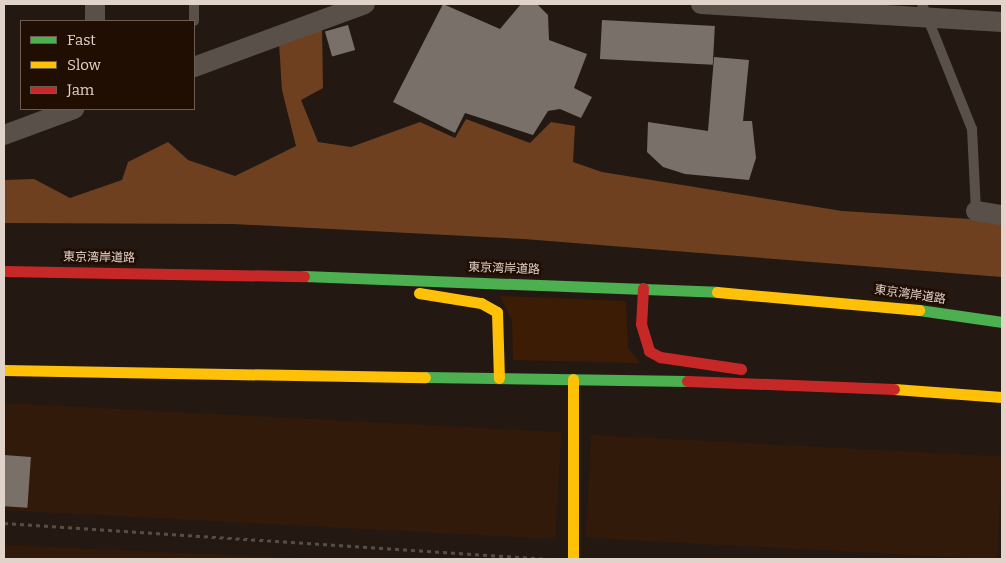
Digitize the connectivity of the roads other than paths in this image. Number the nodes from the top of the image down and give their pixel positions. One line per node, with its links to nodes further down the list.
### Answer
1 (95, 4): 7 (street)
2 (194, 4): 8 (lane)
3 (365, 4): 10 (street)
4 (701, 4): 5 (street)
5 (787, 7): 6 (street)
6 (925, 12): 9 (street); 13 (lane)
7 (95, 20)
8 (194, 20)
9 (1002, 22)
10 (195, 67)
11 (71, 110): 12 (street)
12 (4, 135)
13 (976, 211): 14 (street)
14 (1002, 215)
15 (4, 271): 16 (main road, 東京湾岸道路)
16 (357, 277): 17 (main road, 東京湾岸道路); 20 (main road)
17 (643, 288): 18 (main road, 東京湾岸道路); 22 (main road)
18 (1002, 322)
19 (4, 370): 20 (main road)
20 (499, 378): 21 (main road)
21 (573, 379): 22 (main road); 24 (main road)
22 (808, 383): 23 (main road)
23 (1002, 397)
24 (573, 559)

